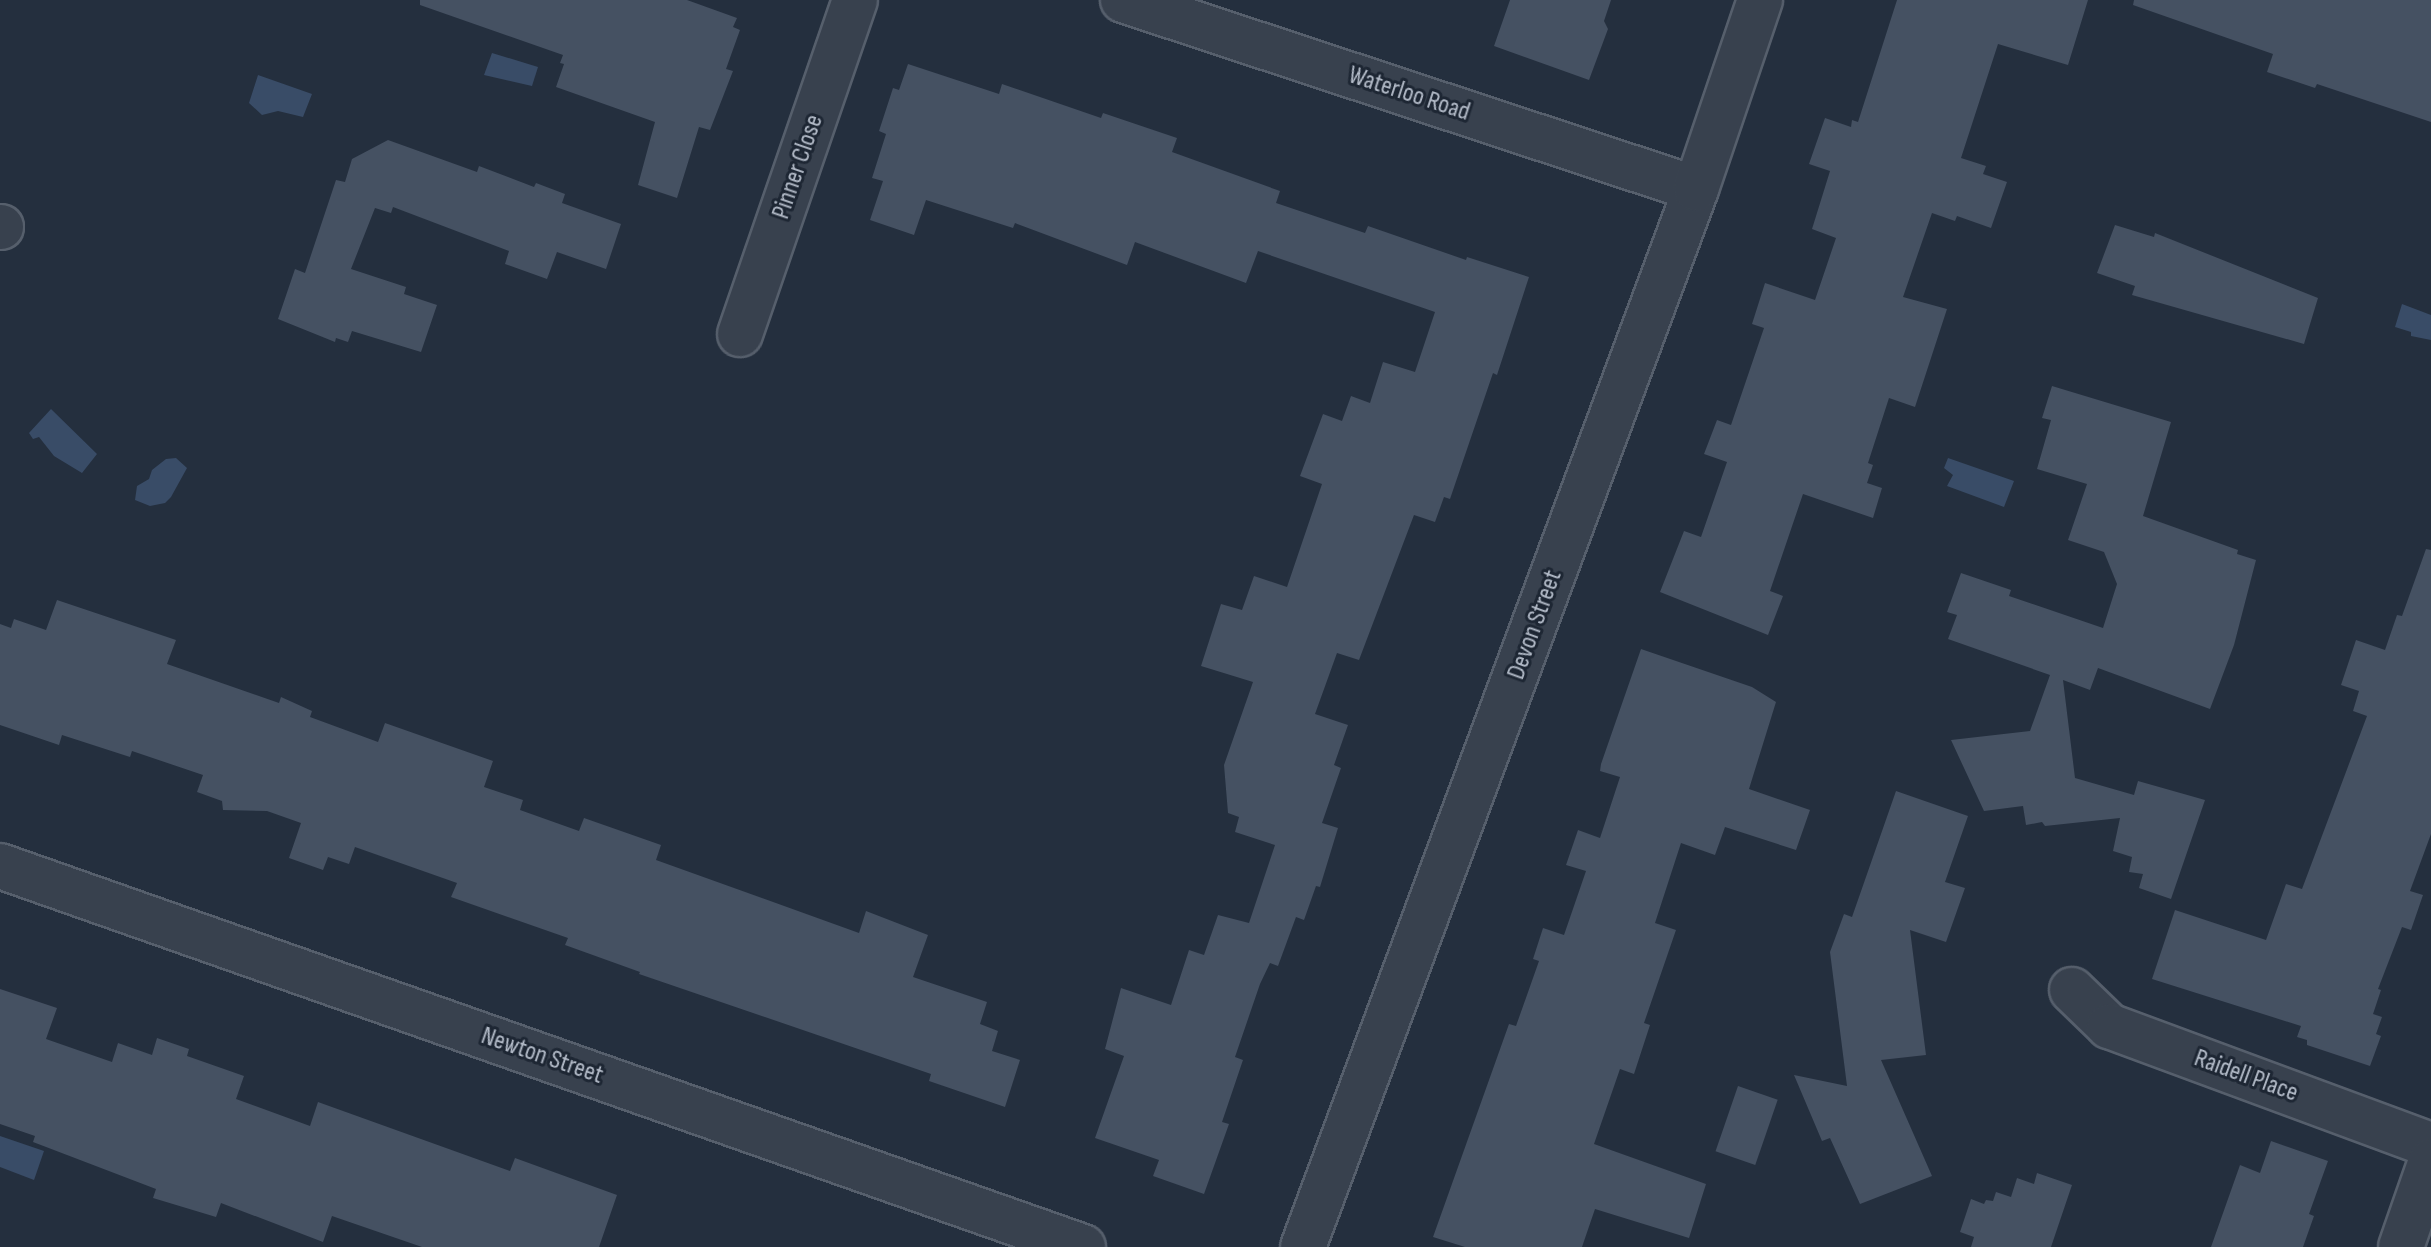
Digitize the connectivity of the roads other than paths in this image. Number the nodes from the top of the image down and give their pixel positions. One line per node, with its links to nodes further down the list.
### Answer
1 (855, 0): 5 (street, Pinner Close)
2 (1123, 0): 4 (street, Waterloo Road)
3 (1760, 0): 4 (street, Devon Street)
4 (1696, 189): 11 (street, Devon Street)
5 (740, 334)
6 (0, 866): 10 (street, Newton Street)
7 (2072, 990): 8 (street, Raidell Place)
8 (2431, 1145)
9 (2431, 1161): 12 (street)
10 (1083, 1247)
11 (1303, 1247)
12 (2401, 1247)

